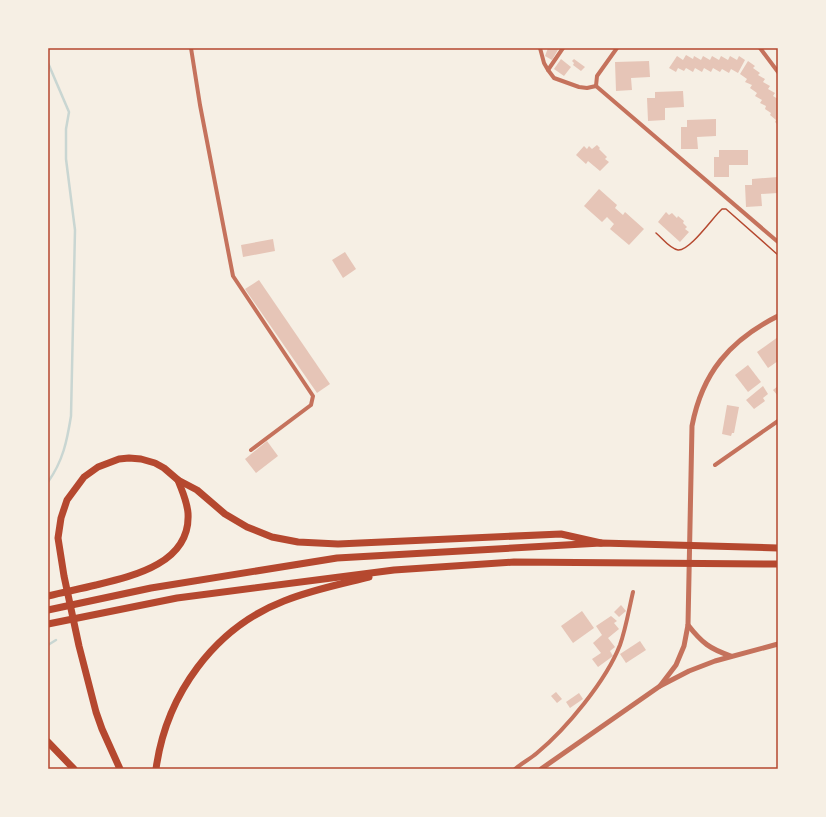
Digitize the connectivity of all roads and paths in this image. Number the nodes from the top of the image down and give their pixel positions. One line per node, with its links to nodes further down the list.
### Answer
1 (191, 48): 14 (street)
2 (540, 48): 6 (street)
3 (563, 48): 6 (street)
4 (616, 48): 8 (street)
5 (760, 48): 7 (street)
6 (548, 70): 8 (street)
7 (778, 72)
8 (596, 86): 10 (street)
9 (656, 232): 11 (path)
10 (778, 242)
11 (778, 255)
12 (778, 316): 25 (street)
13 (778, 421): 15 (street)
14 (251, 450)
15 (715, 465)
16 (178, 480): 17 (highway); 22 (highway); 31 (highway)
17 (601, 543): 18 (highway); 23 (highway)
18 (778, 548)
19 (778, 564): 20 (highway)
20 (394, 570): 24 (highway); 32 (highway)
21 (632, 592): 33 (street)
22 (48, 596)
23 (48, 610)
24 (48, 624)
25 (688, 625): 27 (street); 28 (street)
26 (778, 644): 27 (street)
27 (732, 657): 28 (street)
28 (660, 686): 34 (street)
29 (48, 742): 30 (highway)
30 (74, 769)
31 (120, 769)
32 (156, 769)
33 (515, 769)
34 (541, 769)

